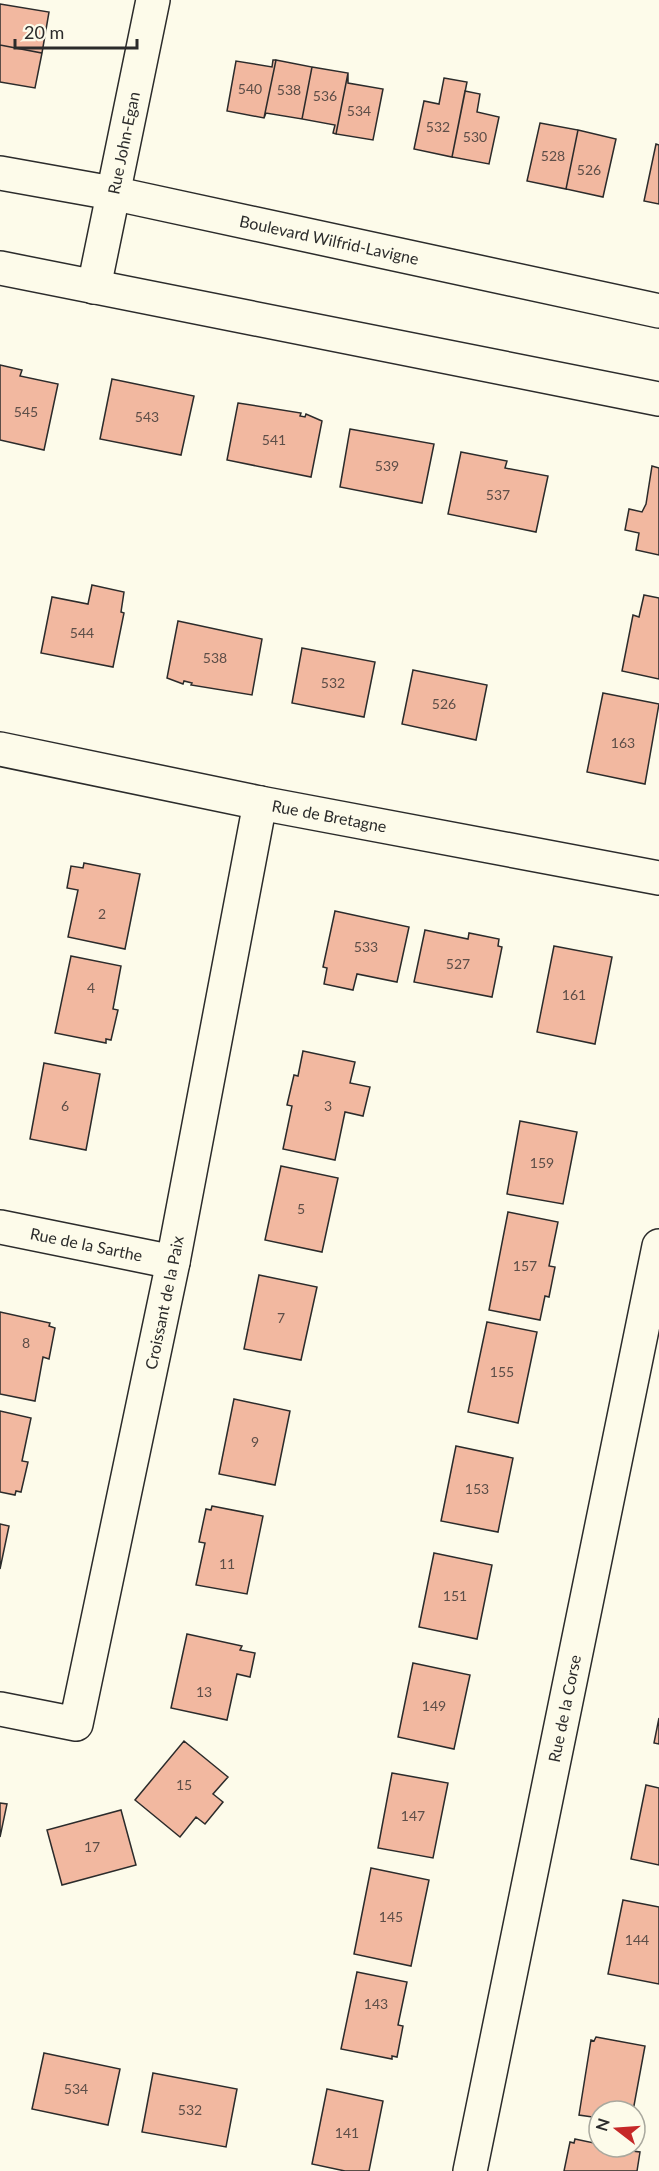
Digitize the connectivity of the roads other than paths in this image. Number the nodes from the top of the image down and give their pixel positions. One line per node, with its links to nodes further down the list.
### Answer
1 (153, 0): 3 (street, Rue John-Egan)
2 (0, 173): 3 (street, Boulevard Wilfrid-Lavigne)
3 (112, 193): 5 (street, Rue John-Egan); 6 (street, Boulevard Wilfrid-Lavigne)
4 (0, 268): 5 (street)
5 (94, 287): 7 (street)
6 (659, 311)
7 (659, 399)
8 (0, 749): 9 (street, Rue de Bretagne)
9 (260, 803): 10 (street, Rue de Bretagne); 13 (street, Croissant de la Paix)
10 (659, 879)
11 (0, 1227): 13 (street, Rue de la Sarthe)
12 (659, 1245): 15 (street, Rue de la Corse)
13 (173, 1262): 14 (street, Croissant de la Paix)
14 (0, 1709)
15 (470, 2171)

